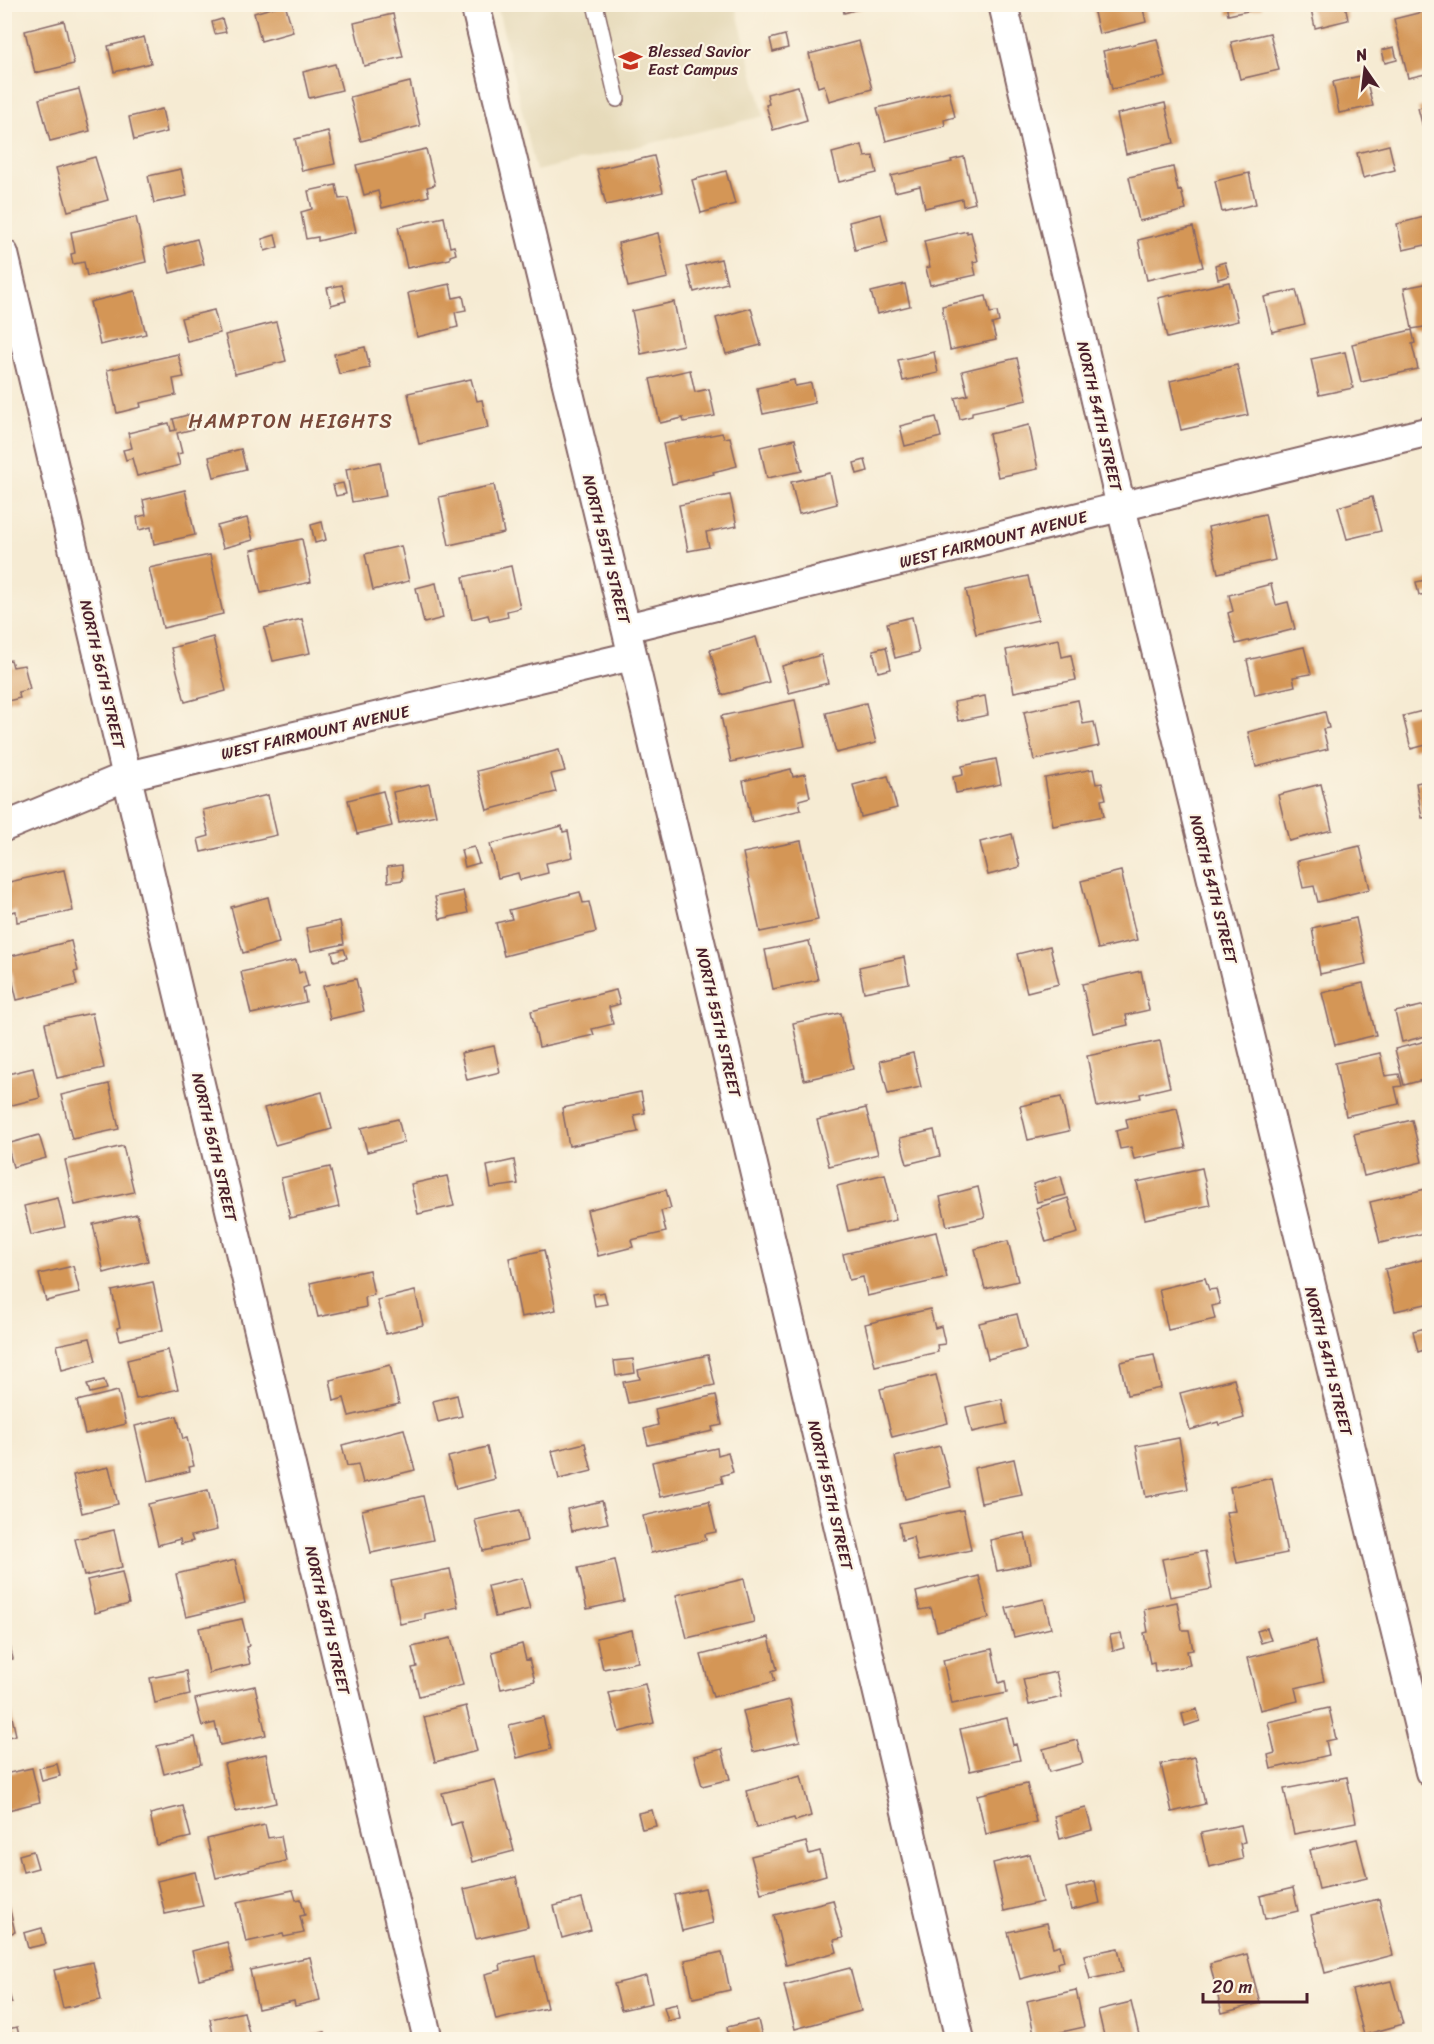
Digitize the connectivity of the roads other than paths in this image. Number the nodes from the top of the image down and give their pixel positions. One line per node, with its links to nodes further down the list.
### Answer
1 (476, 4): 8 (street, NORTH 55TH STREET)
2 (595, 4): 4 (lane)
3 (1003, 4): 7 (street, NORTH 54TH STREET)
4 (617, 99)
5 (4, 254): 10 (street, NORTH 56TH STREET)
6 (1430, 431): 7 (street, WEST FAIRMOUNT AVENUE)
7 (1121, 507): 8 (street, WEST FAIRMOUNT AVENUE); 12 (street, NORTH 54TH STREET)
8 (627, 628): 9 (street, NORTH 55TH STREET)
9 (632, 656): 10 (street, WEST FAIRMOUNT AVENUE); 14 (street, NORTH 55TH STREET)
10 (127, 776): 11 (street, WEST FAIRMOUNT AVENUE); 13 (street, NORTH 56TH STREET)
11 (4, 828)
12 (1430, 1772)
13 (428, 2040)
14 (960, 2040)

